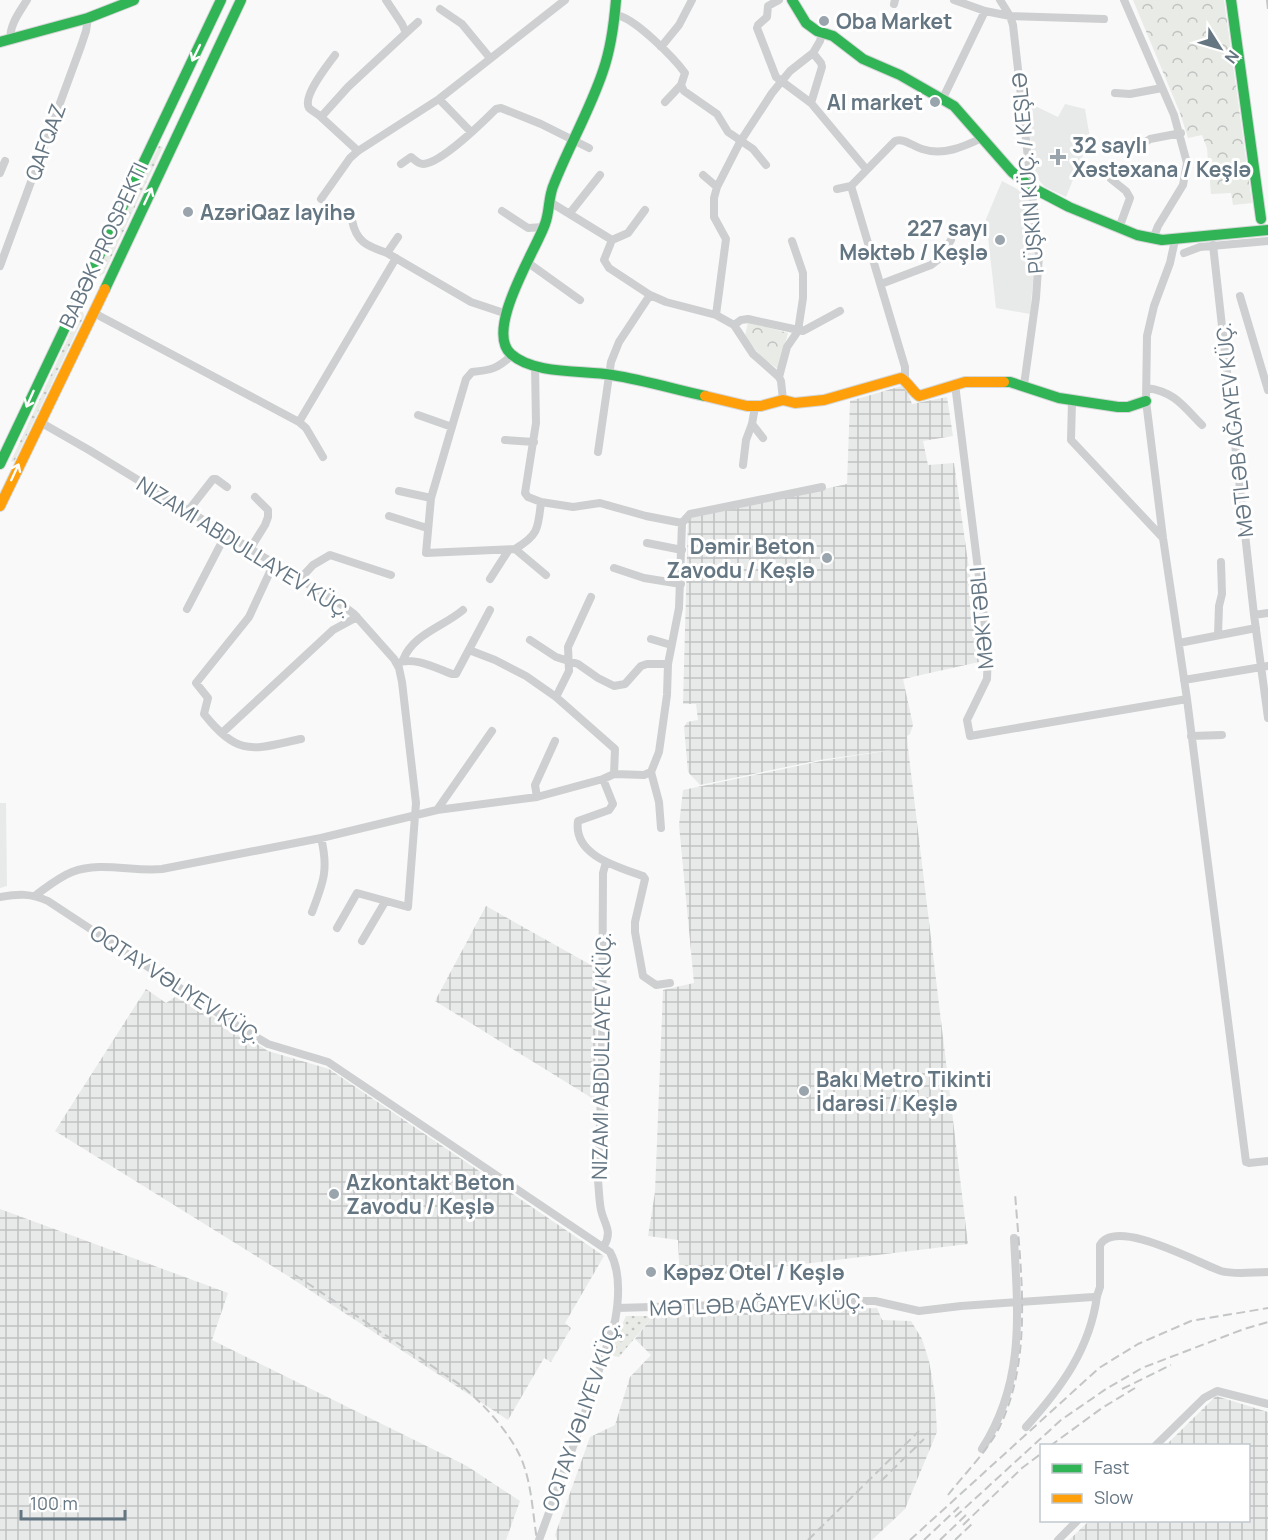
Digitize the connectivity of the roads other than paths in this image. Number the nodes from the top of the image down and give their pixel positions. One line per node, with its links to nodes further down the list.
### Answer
1 (27, 0): 24 (street)
2 (134, 0): 19 (street)
3 (241, 0): 66 (street, BABƏK PROSPEKTI, one-way to 3)
4 (386, 0): 22 (street)
5 (565, 0): 28 (street)
6 (616, 0): 17 (street)
7 (692, 0): 25 (street)
8 (779, 0): 29 (street)
9 (792, 0): 23 (street)
10 (954, 0): 16 (street)
11 (1000, 0): 18 (street, PÜŞKIN KÜÇ. / KEŞLƏ)
12 (1124, 0): 31 (street)
13 (1230, 0): 64 (street)
14 (219, 3): 46 (street, BABƏK PROSPEKTI, one-way to 46)
15 (440, 9): 28 (street)
16 (985, 11): 18 (street); 33 (street)
17 (616, 15): 25 (street); 41 (street)
18 (1010, 16): 20 (street); 57 (street, PÜŞKIN KÜÇ. / KEŞLƏ)
19 (88, 18): 24 (street); 82 (street, QAFQAZ)
20 (1104, 19)
21 (418, 22): 22 (street)
22 (406, 33): 37 (street)
23 (822, 33): 26 (street); 33 (street)
24 (5, 41)
25 (661, 47): 30 (street)
26 (813, 53): 29 (street); 36 (street)
27 (335, 55): 37 (street)
28 (490, 58): 34 (street)
29 (780, 82): 36 (street); 42 (street)
30 (681, 85): 35 (street); 42 (street)
31 (1162, 88): 32 (street); 39 (street)
32 (1115, 93)
33 (944, 98): 40 (street)
34 (439, 99): 38 (street); 45 (street)
35 (665, 102)
36 (811, 103): 50 (street)
37 (321, 117): 45 (street)
38 (471, 132): 41 (street); 48 (street)
39 (1180, 133): 43 (street); 71 (street)
40 (982, 138): 50 (street); 57 (street)
41 (573, 141): 44 (street); 60 (street)
42 (740, 142): 49 (street); 56 (street)
43 (1130, 146)
44 (589, 148)
45 (358, 152): 59 (street)
46 (144, 160): 66 (street); 95 (street, BABƏK PROSPEKTI)
47 (5, 161): 51 (street)
48 (401, 164)
49 (766, 165)
50 (866, 169): 55 (street)
51 (0, 173)
52 (600, 175): 63 (street)
53 (703, 175): 56 (street)
54 (1111, 179): 68 (street)
55 (851, 186): 58 (street); 83 (street)
56 (717, 187): 90 (street)
57 (1031, 187): 68 (street); 100 (street, PÜŞKIN KÜÇ. / KEŞLƏ)
58 (837, 189)
59 (321, 199)
60 (550, 202): 63 (street); 67 (street)
61 (645, 210): 72 (street)
62 (502, 211): 67 (street)
63 (570, 213): 72 (street)
64 (1264, 219)
65 (352, 220): 78 (street)
66 (134, 225): 88 (street, BABƏK PROSPEKTI)
67 (544, 227): 81 (street)
68 (1119, 228): 71 (street)
69 (1268, 230): 74 (street)
70 (398, 237): 78 (street)
71 (1153, 239): 74 (street)
72 (612, 240): 84 (street)
73 (951, 240): 83 (street)
74 (1175, 240): 101 (street)
75 (792, 241): 92 (street)
76 (1268, 241): 77 (street)
77 (1213, 246): 79 (street); 150 (street, MƏTLƏB AĞAYEV KÜÇ.)
78 (387, 253): 80 (street)
79 (1184, 253)
80 (396, 258): 89 (street); 109 (street)
81 (527, 262): 86 (street); 89 (street)
82 (0, 266)
83 (880, 284): 98 (street)
84 (650, 295): 90 (street); 96 (street)
85 (1240, 296): 102 (street, MƏTLƏB AĞAYEV KÜÇ.)
86 (580, 300)
87 (840, 311): 92 (street)
88 (94, 313): 108 (street, BABƏK PROSPEKTI); 109 (street)
89 (507, 314): 93 (street)
90 (716, 315): 91 (street)
91 (734, 325): 92 (street); 97 (street)
92 (798, 331): 97 (street)
93 (511, 356): 94 (street); 112 (street)
94 (535, 365): 96 (street); 115 (street)
95 (44, 369): 108 (street); 118 (street, BABƏK PROSPEKTI, one-way to 118)
96 (610, 374): 106 (street); 116 (street)
97 (779, 377): 103 (street)
98 (905, 379): 99 (street); 103 (street)
99 (955, 384): 100 (street); 165 (street, MƏKTƏBLI)
100 (1024, 385): 104 (street)
101 (1147, 388): 105 (street); 111 (street, MƏTLƏB AĞAYEV KÜÇ.)
102 (1268, 390)
103 (783, 400): 106 (street)
104 (1072, 401): 105 (street); 132 (street)
105 (1146, 401): 132 (street)
106 (755, 407): 110 (street)
107 (418, 415): 112 (street)
108 (42, 417): 126 (street, BABƏK PROSPEKTI, one-way to 108); 127 (street, NIZAMI ABDULLAYEV KÜÇ.)
109 (299, 422): 117 (street)
110 (752, 424): 113 (street); 119 (street)
111 (1202, 425)
112 (452, 427): 124 (street)
113 (763, 438)
114 (505, 440): 115 (street)
115 (534, 442): 125 (street)
116 (598, 452)
117 (323, 457)
118 (0, 464)
119 (743, 465)
120 (822, 486): 129 (street)
121 (228, 487): 127 (street)
122 (399, 491): 124 (street)
123 (255, 497): 134 (street)
124 (431, 498): 130 (street)
125 (541, 502): 129 (street); 135 (street)
126 (0, 507)
127 (188, 511): 131 (street, NIZAMI ABDULLAYEV KÜÇ.)
128 (389, 516): 130 (street)
129 (682, 523): 136 (street)
130 (427, 528): 135 (street)
131 (226, 534): 134 (street, NIZAMI ABDULLAYEV KÜÇ.); 146 (street)
132 (1162, 538): 156 (street)
133 (648, 543): 136 (street)
134 (250, 549): 138 (street, NIZAMI ABDULLAYEV KÜÇ.)
135 (512, 550): 141 (street); 143 (street)
136 (682, 550): 144 (street)
137 (1221, 562): 153 (street, MƏTLƏB AĞAYEV KÜÇ.)
138 (274, 563): 142 (street, NIZAMI ABDULLAYEV KÜÇ.); 168 (street)
139 (615, 568): 144 (street)
140 (391, 575): 142 (street)
141 (546, 575)
142 (300, 579): 151 (street, NIZAMI ABDULLAYEV KÜÇ.)
143 (490, 579)
144 (681, 584): 157 (street)
145 (591, 597): 160 (street)
146 (187, 609)
147 (463, 610): 159 (street)
148 (489, 610): 158 (street)
149 (1268, 613): 150 (street)
150 (1254, 615): 152 (street, MƏTLƏB AĞAYEV KÜÇ.)
151 (357, 617): 159 (street, NIZAMI ABDULLAYEV KÜÇ.); 168 (street)
152 (1256, 628): 153 (street); 162 (street, MƏTLƏB AĞAYEV KÜÇ.)
153 (1218, 635): 156 (street)
154 (651, 639): 157 (street)
155 (530, 640): 160 (street)
156 (1179, 643): 163 (street)
157 (671, 645): 161 (street)
158 (469, 650): 159 (street); 164 (street)
159 (400, 662): 178 (street, NIZAMI ABDULLAYEV KÜÇ.)
160 (569, 662): 161 (street); 164 (street)
161 (668, 664): 173 (street)
162 (1265, 667): 163 (street); 166 (street, MƏTLƏB AĞAYEV KÜÇ.)
163 (1184, 680): 165 (street)
164 (556, 697): 174 (street)
165 (1187, 699): 170 (street)
166 (1268, 718)
167 (492, 731): 177 (street)
168 (222, 733): 171 (street)
169 (1222, 735): 170 (street)
170 (1191, 736): 189 (street)
171 (302, 739)
172 (555, 741): 176 (street)
173 (651, 772): 174 (street); 179 (street)
174 (614, 774): 175 (street)
175 (603, 779): 176 (street); 181 (street)
176 (537, 797): 177 (street)
177 (437, 810): 178 (street)
178 (416, 815): 180 (street); 184 (street, NIZAMI ABDULLAYEV KÜÇ.)
179 (661, 828)
180 (321, 838): 182 (street); 185 (street)
181 (606, 862): 188 (street); 191 (street, NIZAMI ABDULLAYEV KÜÇ.)
182 (36, 895): 183 (street); 191 (street, OQTAY VƏLIYEV KÜÇ.)
183 (0, 897)
184 (385, 902): 186 (street); 187 (street)
185 (312, 912)
186 (337, 928)
187 (362, 941)
188 (670, 983)
189 (1268, 1161)
190 (1014, 1239): 194 (street)
191 (604, 1246): 195 (street, OQTAY VƏLIYEV KÜÇ.)
192 (1268, 1272): 193 (street)
193 (1097, 1296): 194 (street, MƏTLƏB AĞAYEV KÜÇ.); 197 (street)
194 (1017, 1302): 195 (street, MƏTLƏB AĞAYEV KÜÇ.); 199 (street)
195 (617, 1308): 201 (street, OQTAY VƏLIYEV KÜÇ.)
196 (1268, 1404): 198 (street)
197 (1026, 1427)
198 (1157, 1444)
199 (982, 1449)
200 (1077, 1522): 202 (street)
201 (539, 1540)
202 (1058, 1540)

